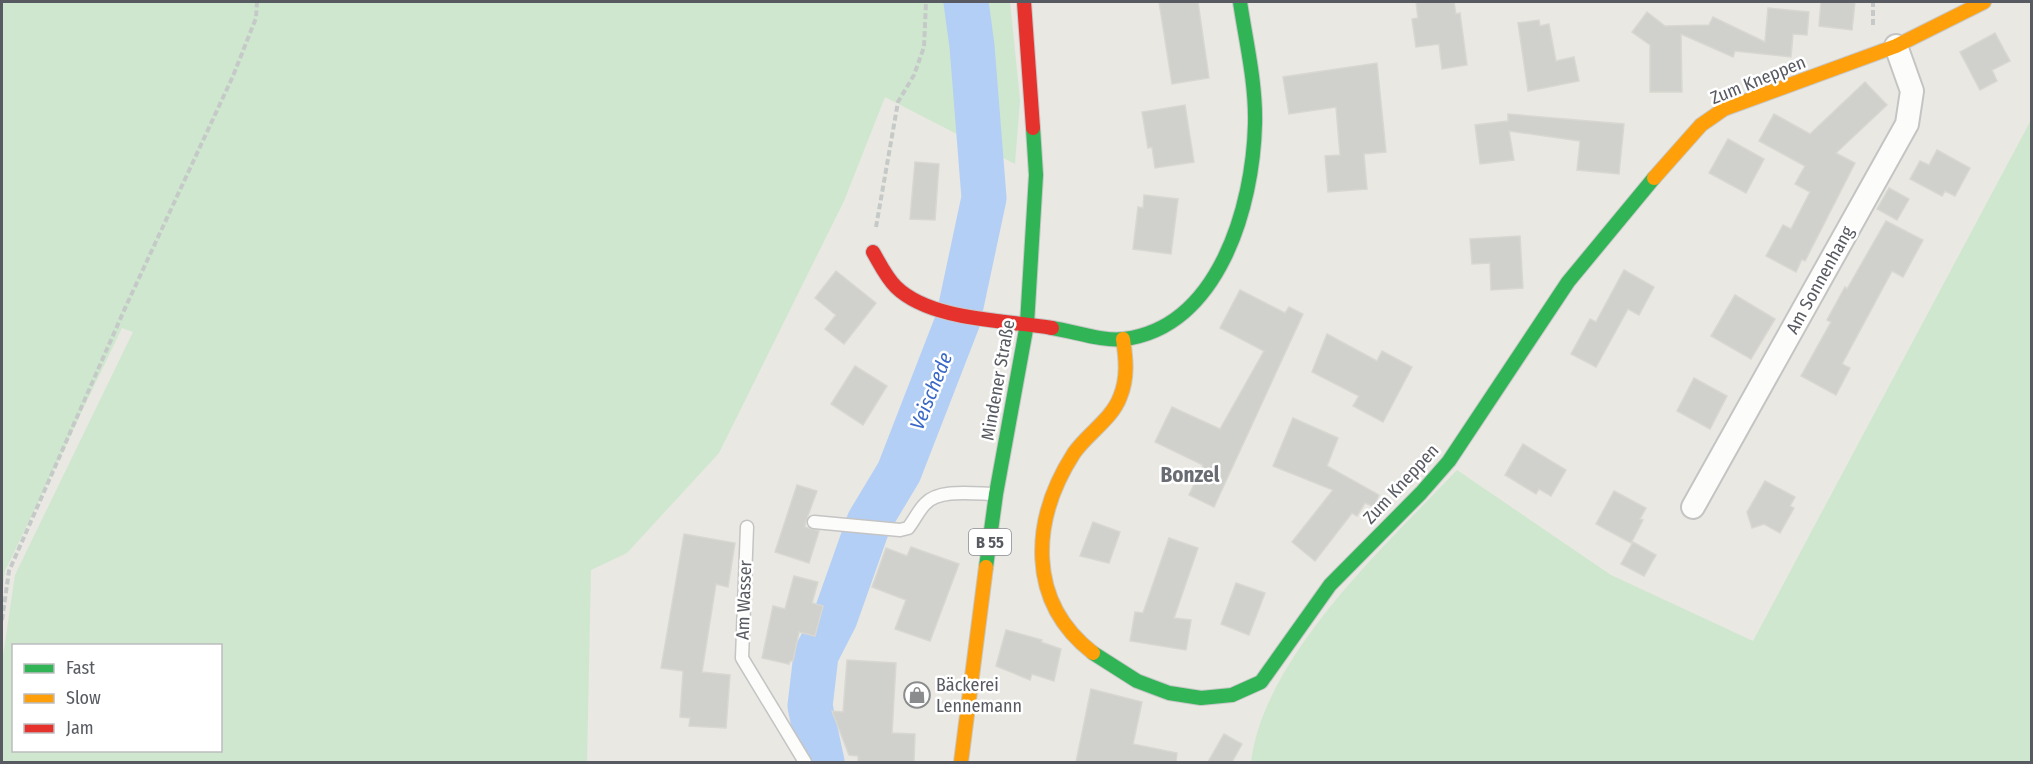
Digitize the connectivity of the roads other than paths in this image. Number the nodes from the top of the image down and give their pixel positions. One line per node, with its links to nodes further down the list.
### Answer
1 (1024, 2): 6 (street, Mindener Straße / B 55)
2 (1240, 2): 7 (street)
3 (1984, 2): 4 (street, Zum Kneppen)
4 (1896, 46): 7 (street, Zum Kneppen); 9 (street, Am Sonnenhang)
5 (873, 252): 6 (street)
6 (1027, 324): 7 (street); 8 (street, Mindener Straße / B 55)
7 (1123, 339)
8 (996, 494): 10 (lane); 13 (street, Mindener Straße / B 55)
9 (1693, 507)
10 (814, 522)
11 (747, 527): 12 (lane, Am Wasser)
12 (805, 762)
13 (962, 762)

